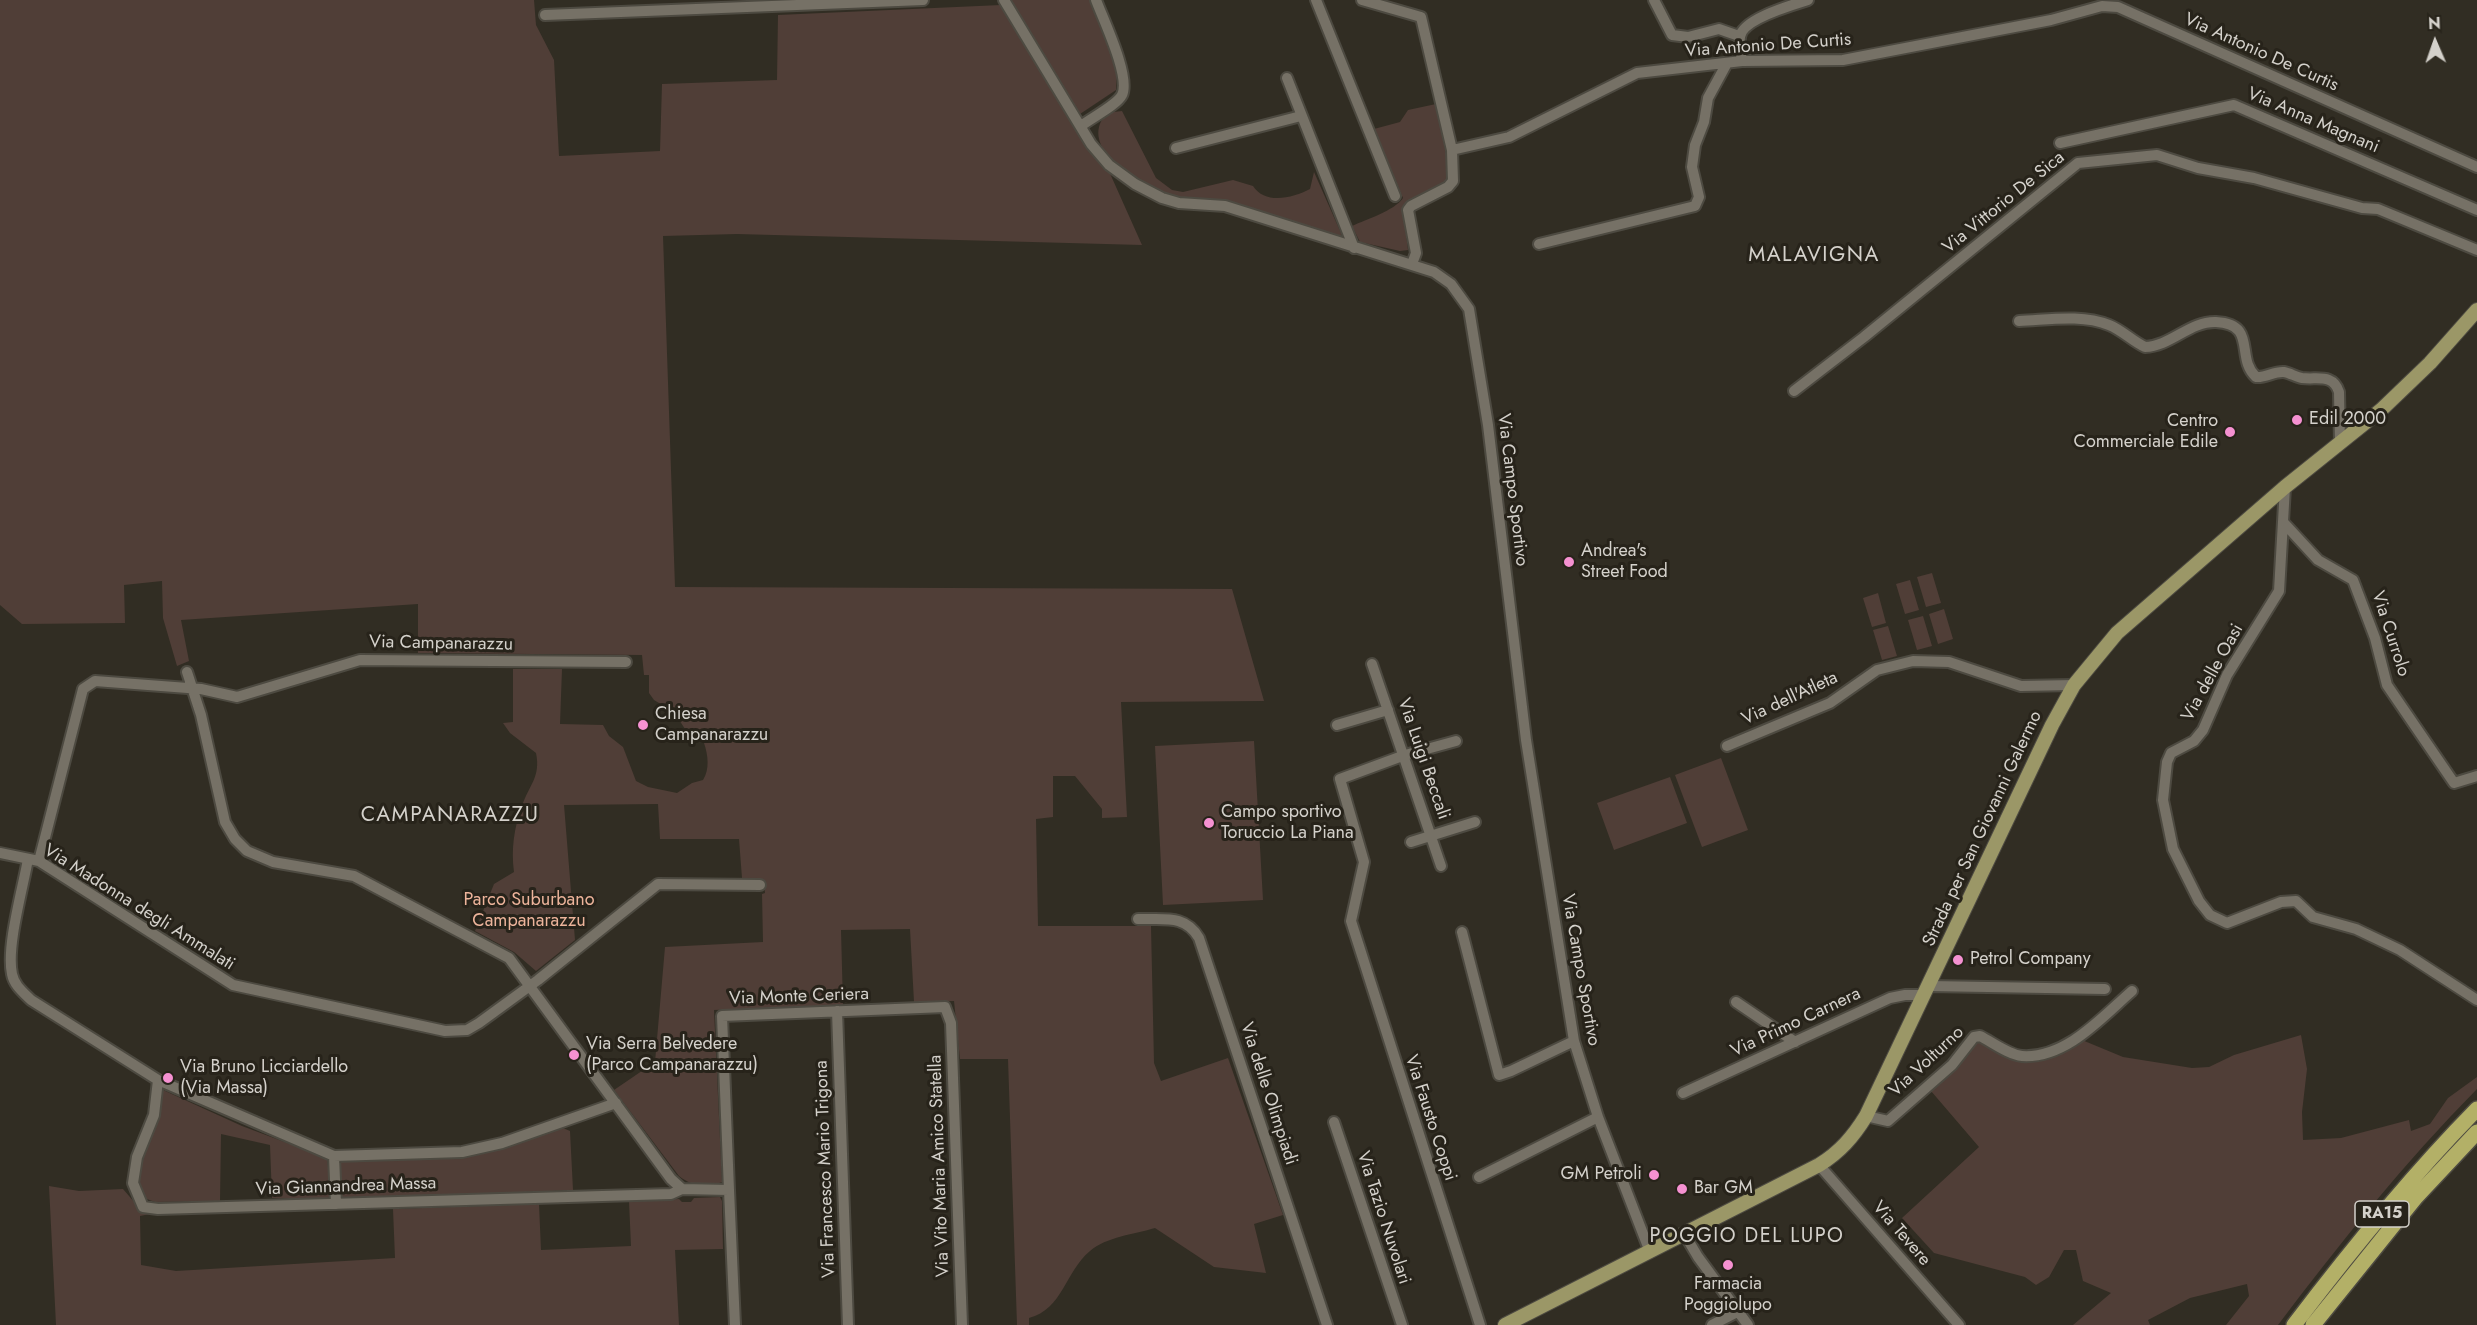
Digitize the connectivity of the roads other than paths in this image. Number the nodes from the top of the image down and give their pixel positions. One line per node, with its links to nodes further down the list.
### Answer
1 (923, 0): 8 (street)
2 (1004, 0): 14 (street, Via Campo Sportivo)
3 (1096, 0): 14 (street)
4 (1316, 0): 19 (street)
5 (1362, 0): 17 (street)
6 (1654, 0): 9 (street)
7 (1808, 0): 9 (street)
8 (545, 15)
9 (1739, 36): 10 (street)
10 (1742, 61): 11 (street, Via Antonio De Curtis); 18 (street, Via Antonio De Curtis)
11 (1727, 63): 17 (street, Via Antonio De Curtis); 21 (street)
12 (1287, 78): 13 (street)
13 (1301, 116): 16 (street); 22 (street)
14 (1081, 126): 22 (street, Via Campo Sportivo)
15 (2060, 142): 20 (street, Via Anna Magnani)
16 (1176, 148)
17 (1452, 150): 24 (street)
18 (2477, 167)
19 (1395, 196)
20 (2477, 210)
21 (1539, 244)
22 (1354, 248): 24 (street, Via Campo Sportivo)
23 (2477, 250): 27 (street, Via Vittorio De Sica)
24 (1412, 264): 59 (street, Via Campo Sportivo)
25 (2477, 310): 28 (main road, Strada per San Giovanni Galermo)
26 (2019, 321): 28 (street)
27 (1794, 391)
28 (2340, 443): 29 (main road, Strada per San Giovanni Galermo)
29 (2285, 488): 30 (street, Via delle Oasi); 34 (main road, Strada per San Giovanni Galermo)
30 (2283, 522): 41 (street, Via Currolo); 55 (street, Via delle Oasi)
31 (626, 662): 35 (street, Via Campanarazzu)
32 (1371, 664): 36 (street, Via Luigi Beccali)
33 (187, 672): 35 (street)
34 (2074, 686): 39 (street, Via dell'Atleta); 53 (main road, Strada per San Giovanni Galermo)
35 (193, 689): 46 (street, Via Campanarazzu); 51 (street)
36 (1388, 710): 37 (street); 40 (street, Via Luigi Beccali)
37 (1337, 725)
38 (1456, 741): 40 (street)
39 (1726, 746)
40 (1405, 755): 43 (street, Via Luigi Beccali); 84 (street, Via Fausto Coppi)
41 (2477, 776)
42 (1475, 822): 43 (street)
43 (1432, 836): 44 (street); 47 (street, Via Luigi Beccali)
44 (1411, 842)
45 (0, 853): 46 (street, Via Madonna degli Ammalati)
46 (33, 860): 51 (street, Via Madonna degli Ammalati); 61 (street, Via Campanarazzu)
47 (1441, 866)
48 (760, 885): 51 (street, Via Madonna degli Ammalati)
49 (1138, 919): 82 (street, Via delle Olimpiadi)
50 (1462, 932): 59 (street)
51 (531, 985): 63 (street)
52 (2105, 989): 53 (street, Via Primo Carnera)
53 (1927, 991): 60 (street, Via Primo Carnera); 65 (main road, Strada per San Giovanni Galermo)
54 (2132, 991): 65 (street, Via Volturno)
55 (2477, 1000)
56 (1736, 1002): 60 (street)
57 (945, 1007): 58 (street, Via Monte Ceriera); 81 (street, Via Vito Maria Amico Statella)
58 (837, 1011): 73 (street, Via Monte Ceriera); 80 (street, Via Francesco Mario Trigona)
59 (1574, 1041): 66 (street, Via Campo Sportivo)
60 (1796, 1042): 62 (street, Via Primo Carnera)
61 (158, 1080): 69 (street, Via Campanarazzu); 74 (street, Via Giannandrea Massa)
62 (1683, 1093)
63 (616, 1102): 69 (street); 72 (street)
64 (2477, 1109): 88 (highway, RA15)
65 (1866, 1116): 70 (main road, Strada per San Giovanni Galermo)
66 (1598, 1117): 71 (street); 76 (street, Via Campo Sportivo)
67 (1334, 1122): 83 (street, Via Tazio Nuvolari)
68 (2477, 1132): 89 (highway, RA15)
69 (334, 1156): 74 (street)
70 (1819, 1165): 75 (main road, Strada per San Giovanni Galermo); 87 (street, Via Tevere)
71 (1479, 1177)
72 (682, 1189): 73 (street, Via Giannandrea Massa); 74 (street, Via Giannandrea Massa)
73 (729, 1190): 79 (street)
74 (336, 1204)
75 (1685, 1234): 76 (main road, Strada per San Giovanni Galermo); 77 (street)
76 (1650, 1252): 78 (main road, Strada per San Giovanni Galermo)
77 (1739, 1311): 85 (street); 86 (street)
78 (1510, 1323)
79 (735, 1325)
80 (848, 1325)
81 (962, 1325)
82 (1327, 1325)
83 (1402, 1325)
84 (1480, 1325)
85 (1712, 1325)
86 (1748, 1325)
87 (1959, 1325)
88 (2294, 1325)
89 (2313, 1325)

